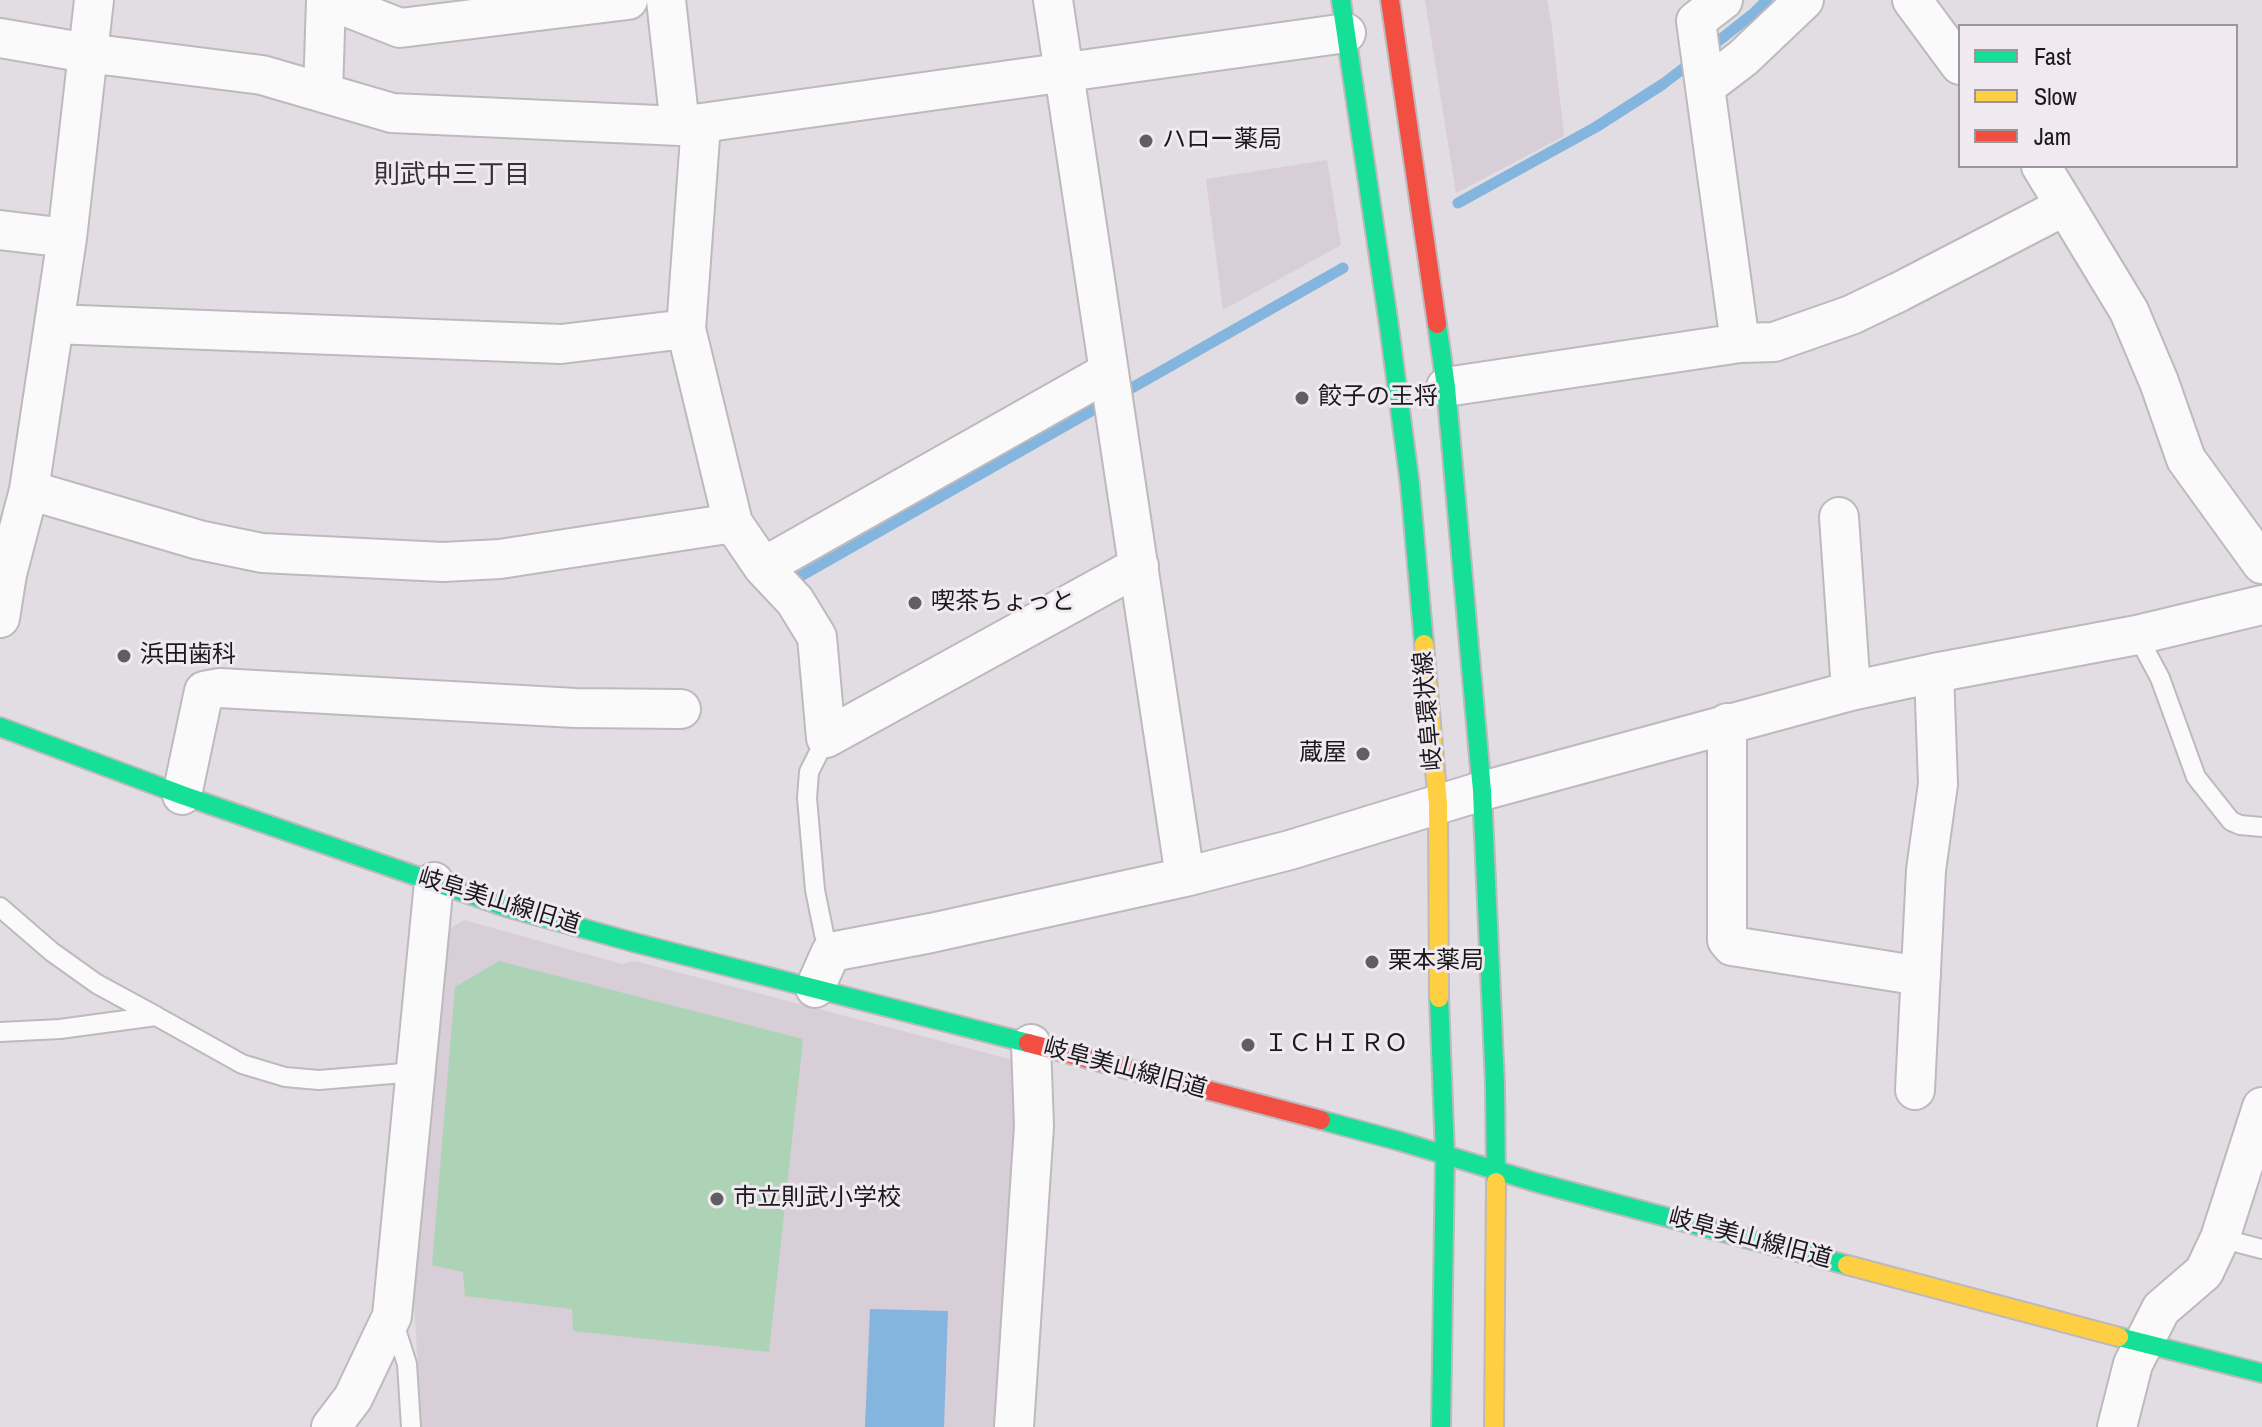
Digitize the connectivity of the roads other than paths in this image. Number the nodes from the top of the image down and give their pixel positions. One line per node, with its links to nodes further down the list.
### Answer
1 (94, 0): 12 (street)
2 (327, 0): 3 (street); 15 (street)
3 (628, 0)
4 (666, 0): 16 (street)
5 (1053, 0): 14 (street)
6 (1390, 0): 24 (main road, 岐阜環状線)
7 (1804, 0): 10 (street)
8 (1912, 0): 13 (street)
9 (1344, 17): 14 (street); 43 (main road, 岐阜環状線)
10 (1703, 37): 23 (street)
11 (0, 38): 12 (street)
12 (87, 53): 15 (street); 20 (street)
13 (1958, 62)
14 (1063, 72): 16 (street); 25 (street)
15 (323, 93): 16 (street)
16 (690, 125): 22 (street)
17 (2042, 168): 18 (street)
18 (2065, 206): 23 (street); 29 (street)
19 (0, 230): 20 (street)
20 (67, 238): 21 (street)
21 (54, 324): 22 (street); 26 (street)
22 (686, 329): 28 (street)
23 (1740, 343): 24 (street)
24 (1446, 387): 41 (main road, 岐阜環状線)
25 (1111, 391): 30 (street); 31 (street)
26 (29, 490): 28 (street); 33 (street)
27 (1839, 517): 36 (street)
28 (733, 523): 31 (street)
29 (2262, 564)
30 (1139, 566): 40 (street); 45 (street)
31 (763, 567): 40 (street)
32 (2262, 605): 34 (street)
33 (0, 618)
34 (2137, 635): 35 (street); 44 (lane)
35 (1934, 673): 36 (street); 49 (street)
36 (1851, 691): 38 (street)
37 (681, 709): 42 (street)
38 (1727, 723): 41 (street); 49 (street)
39 (0, 727): 42 (main road, 岐阜美山線旧道)
40 (826, 738): 48 (lane)
41 (1482, 791): 43 (street); 58 (main road, 岐阜環状線)
42 (182, 795): 46 (main road, 岐阜美山線旧道)
43 (1438, 804): 45 (street); 57 (main road, 岐阜環状線)
44 (2262, 827)
45 (1185, 877): 48 (street)
46 (434, 882): 50 (main road, 岐阜美山線旧道); 54 (street)
47 (0, 907): 51 (lane)
48 (831, 952): 50 (street)
49 (1921, 976): 55 (street)
50 (815, 988): 53 (main road, 岐阜美山線旧道)
51 (156, 1016): 52 (lane); 54 (lane)
52 (0, 1032)
53 (1031, 1044): 57 (main road, 岐阜美山線旧道); 66 (street)
54 (416, 1072): 61 (street)
55 (1915, 1090)
56 (2262, 1107): 59 (street)
57 (1445, 1155): 58 (main road, 岐阜美山線旧道); 67 (main road, 岐阜環状線)
58 (1496, 1170): 62 (main road, 岐阜美山線旧道); 68 (main road, 岐阜環状線)
59 (2220, 1238): 60 (lane); 62 (street)
60 (2262, 1249)
61 (392, 1316): 64 (street); 65 (lane)
62 (2142, 1343): 63 (main road, 岐阜美山線旧道); 69 (street)
63 (2262, 1373)
64 (331, 1427)
65 (411, 1427)
66 (1014, 1427)
67 (1441, 1427)
68 (1494, 1427)
69 (2117, 1427)

